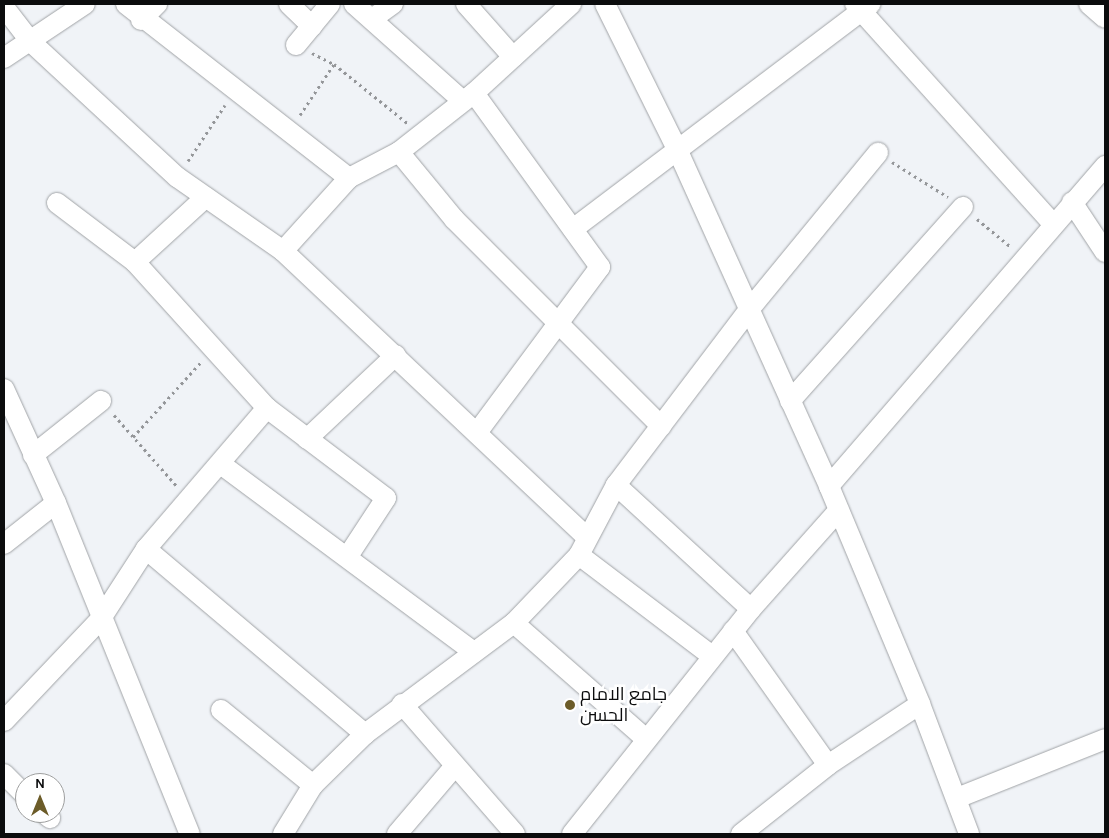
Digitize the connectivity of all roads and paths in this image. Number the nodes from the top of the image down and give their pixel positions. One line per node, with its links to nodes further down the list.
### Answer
1 (84, 4): 18 (street)
2 (126, 4): 16 (street)
3 (157, 4): 16 (street)
4 (289, 4): 17 (street)
5 (330, 4): 17 (street)
6 (354, 4): 15 (street)
7 (393, 4): 15 (street)
8 (466, 4): 20 (street)
9 (571, 4): 20 (street)
10 (605, 4): 27 (street)
11 (1088, 4): 14 (street)
12 (862, 6): 27 (street); 38 (street)
13 (4, 7): 18 (street)
14 (1105, 18)
15 (372, 19): 24 (street)
16 (142, 20): 23 (street)
17 (312, 26): 19 (street)
18 (31, 42): 21 (street); 31 (street)
19 (296, 45): 22 (path)
20 (513, 57): 24 (street)
21 (4, 58)
22 (334, 64): 25 (path); 26 (path)
23 (235, 90): 25 (street); 31 (path)
24 (468, 97): 26 (street); 39 (street)
25 (289, 132): 32 (street)
26 (421, 135): 28 (street)
27 (677, 149): 39 (street); 43 (street)
28 (399, 152): 32 (street); 44 (street)
29 (878, 153): 43 (street)
30 (1105, 166): 34 (street)
31 (177, 177): 33 (street)
32 (349, 178): 40 (street)
33 (206, 197): 40 (street); 42 (street)
34 (1072, 202): 37 (street); 38 (street)
35 (57, 203): 42 (street)
36 (963, 207): 49 (street)
37 (1096, 223): 41 (street)
38 (1053, 224): 58 (street)
39 (573, 229): 44 (street)
40 (283, 251): 46 (street)
41 (1105, 252)
42 (135, 262): 45 (street)
43 (748, 311): 49 (street); 51 (street)
44 (558, 322): 51 (street); 52 (street)
45 (213, 349): 50 (street); 53 (path)
46 (396, 355): 52 (street); 54 (street)
47 (5, 396): 55 (street)
48 (101, 400): 53 (path); 55 (street)
49 (790, 401): 58 (street)
50 (267, 408): 54 (street); 56 (street)
51 (661, 426): 57 (street)
52 (478, 431): 62 (street)
53 (133, 437): 59 (path)
54 (307, 439): 66 (street)
55 (33, 455): 60 (street)
56 (222, 465): 59 (street); 66 (street)
57 (616, 485): 62 (street); 67 (street)
58 (829, 486): 61 (street)
59 (190, 501): 64 (street)
60 (56, 502): 63 (street); 68 (street)
61 (839, 510): 67 (street); 74 (street)
62 (586, 536): 65 (street)
63 (4, 544)
64 (146, 549): 68 (street); 77 (street)
65 (578, 555): 69 (street); 72 (street)
66 (348, 556): 71 (street)
67 (751, 609): 70 (street)
68 (100, 620): 76 (street); 86 (street)
69 (514, 623): 71 (street); 78 (street)
70 (733, 631): 72 (street); 80 (street)
71 (474, 652): 73 (street)
72 (712, 656): 78 (street)
73 (402, 704): 77 (street); 81 (street)
74 (920, 704): 80 (street); 85 (street)
75 (220, 710): 84 (street)
76 (4, 721)
77 (364, 734): 84 (street)
78 (646, 739): 90 (street)
79 (1105, 739): 85 (street)
80 (828, 765): 91 (street)
81 (454, 767): 87 (street); 89 (street)
82 (4, 774): 83 (street)
83 (15, 785)
84 (313, 785): 88 (street)
85 (957, 798): 92 (street)
86 (184, 831)
87 (405, 832)
88 (283, 834)
89 (515, 834)
90 (572, 834)
91 (741, 834)
92 (969, 834)

